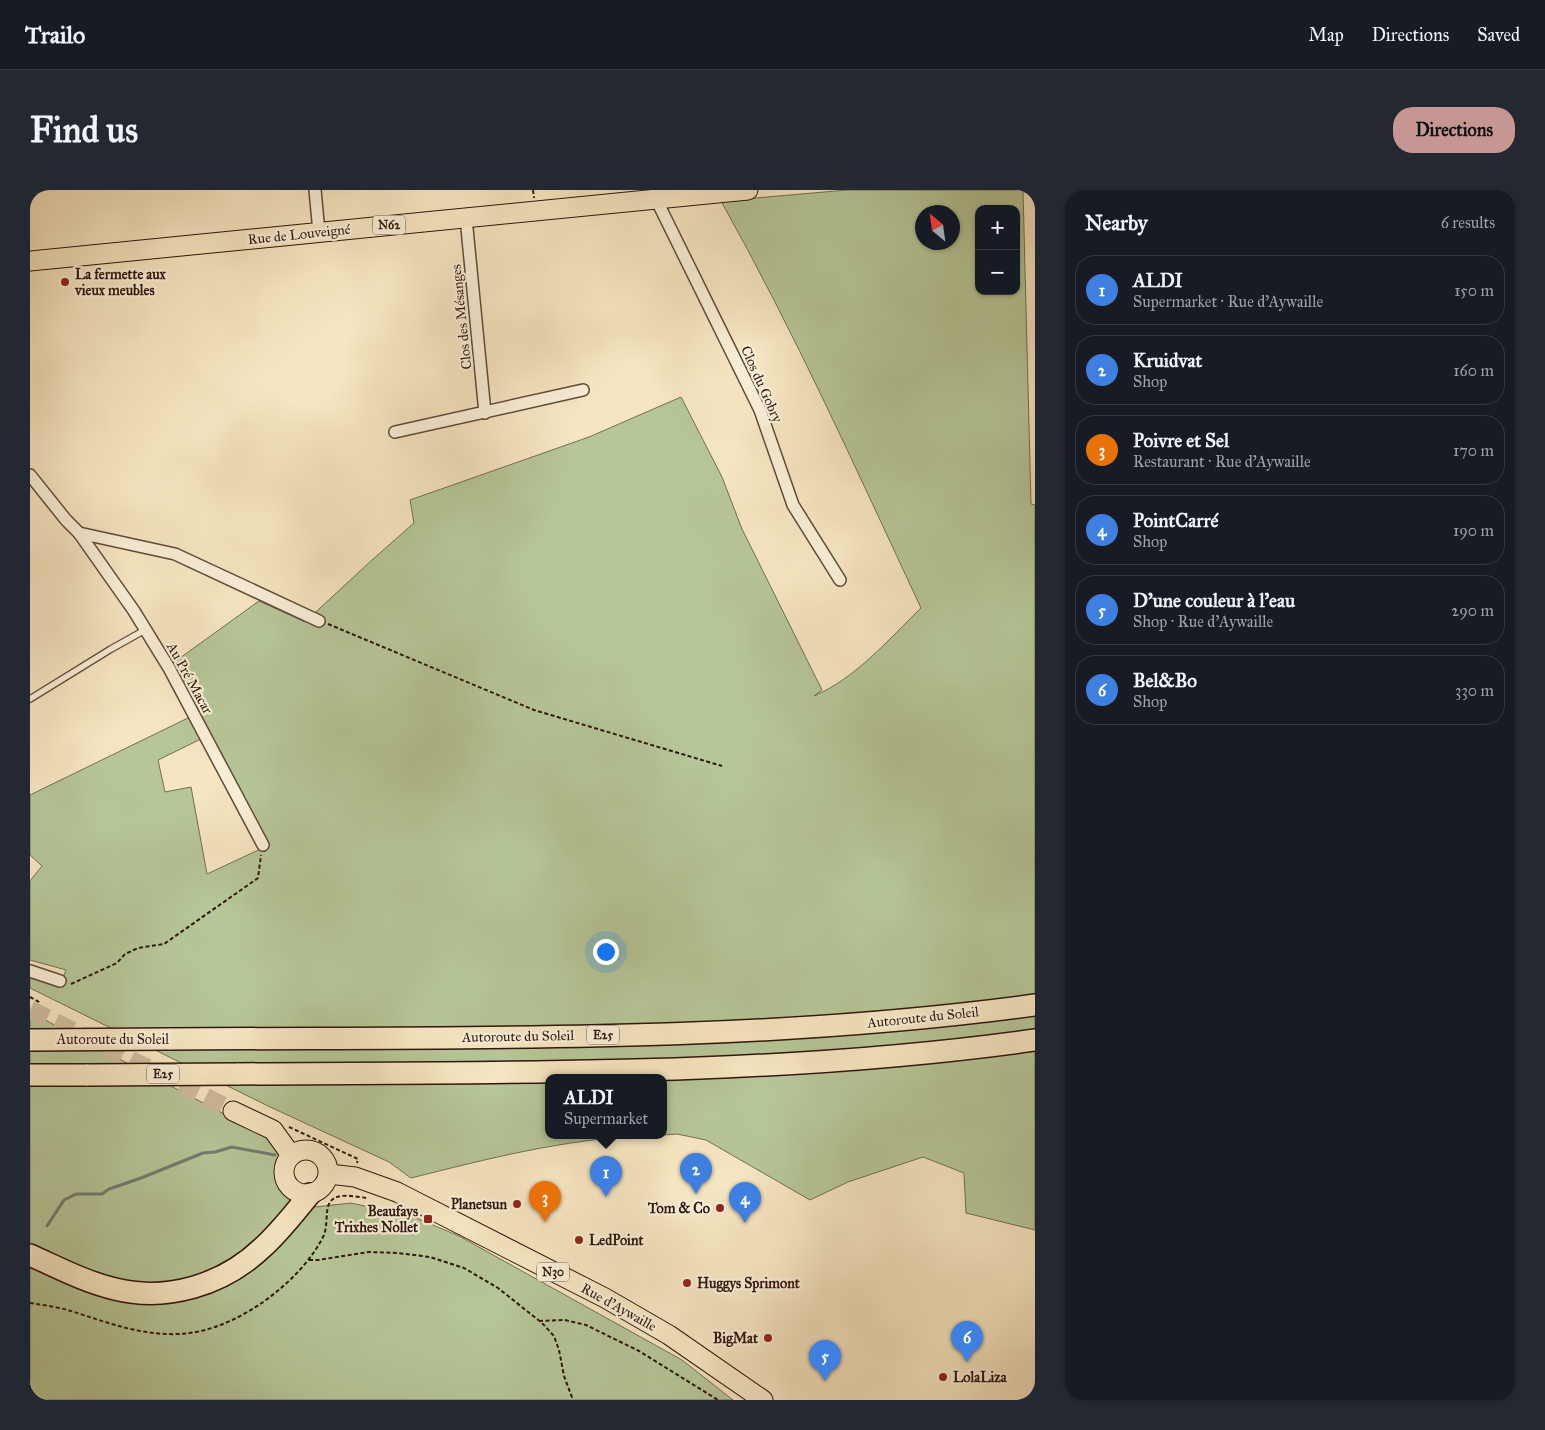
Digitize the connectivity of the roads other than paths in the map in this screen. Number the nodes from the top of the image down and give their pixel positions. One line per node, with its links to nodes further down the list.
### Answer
1 (315, 190): 5 (street)
2 (748, 190): 3 (main road, Rue de Louveigné / N62)
3 (656, 198): 4 (main road, Rue de Louveigné / N62); 12 (street, Clos du Gobry)
4 (466, 218): 5 (main road, Rue de Louveigné / N62); 8 (street, Clos des Mésanges)
5 (319, 232): 6 (main road, Rue de Louveigné / N62)
6 (30, 261)
7 (583, 390): 8 (street)
8 (486, 413): 9 (street)
9 (395, 432)
10 (30, 475): 11 (street, Au Pré Macar)
11 (79, 533): 13 (street); 14 (street, Au Pré Macar)
12 (840, 580)
13 (319, 621)
14 (145, 630): 15 (lane); 16 (street, Au Pré Macar)
15 (30, 699)
16 (263, 846)
17 (30, 971): 18 (street)
18 (60, 981)
19 (1035, 1005): 20 (highway, Autoroute du Soleil / E25, bridge)
20 (30, 1040)
21 (1035, 1040): 22 (highway, E25, bridge)
22 (30, 1075)
23 (233, 1111): 24 (main road)
24 (291, 1155): 25 (main road); 26 (main road)
25 (328, 1174): 26 (main road); 28 (main road, Rue d'Aywaille / N30)
26 (310, 1194): 27 (highway)
27 (30, 1255)
28 (763, 1400)

